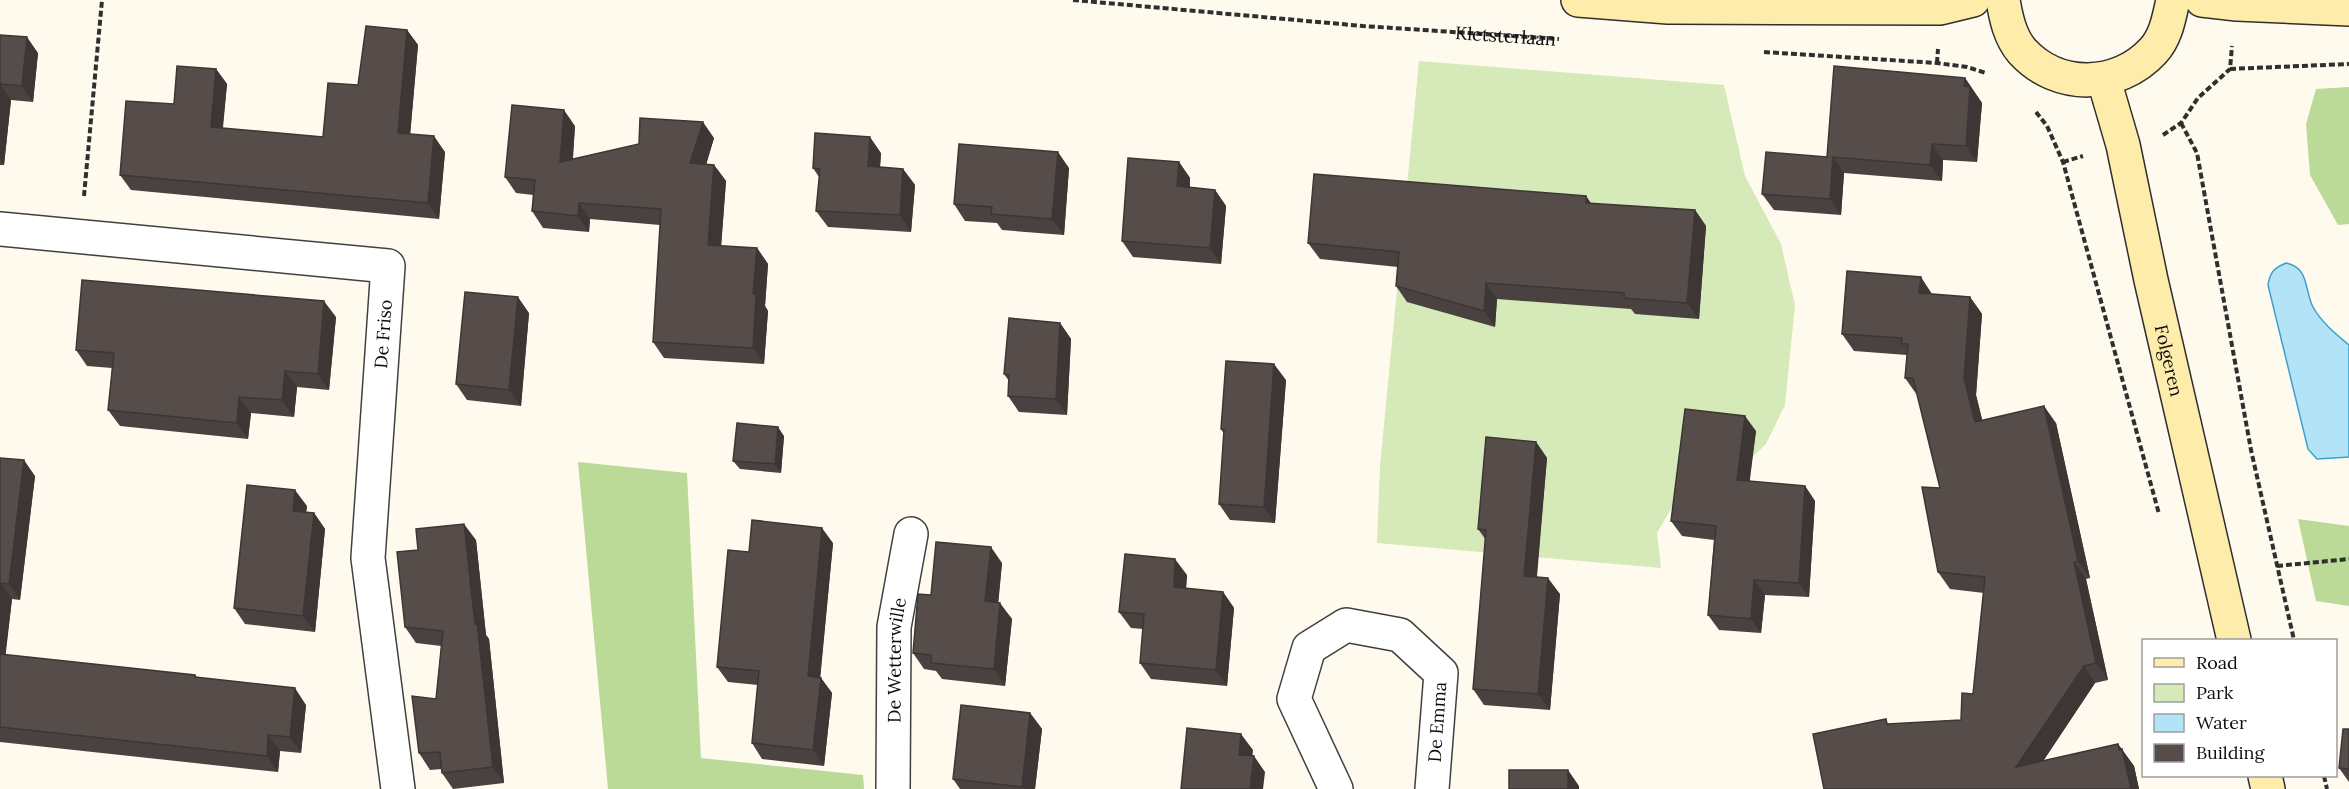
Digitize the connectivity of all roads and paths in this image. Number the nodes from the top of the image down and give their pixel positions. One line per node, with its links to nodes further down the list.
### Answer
1 (102, 0): 16 (path)
2 (1073, 0): 9 (path, Kletsterlaan)
3 (1578, 0): 4 (main road)
4 (1973, 0)
5 (2003, 0): 13 (main road)
6 (2173, 0): 13 (main road)
7 (2202, 0): 8 (main road)
8 (2349, 9)
9 (1566, 39)
10 (1758, 51): 11 (path)
11 (1937, 63)
12 (2349, 64): 20 (path)
13 (2104, 80): 21 (main road, Folgeren)
14 (2063, 162): 17 (path)
15 (0, 230): 16 (street, De Friso)
16 (80, 237): 23 (street, De Friso)
17 (2161, 522)
18 (911, 534): 24 (street, De Wetterwille)
19 (2349, 559): 20 (path)
20 (2277, 566): 22 (path)
21 (2234, 639)
22 (2294, 639)
23 (398, 789)
24 (893, 789)
25 (1335, 789): 26 (street, De Emma)
26 (1432, 789)

